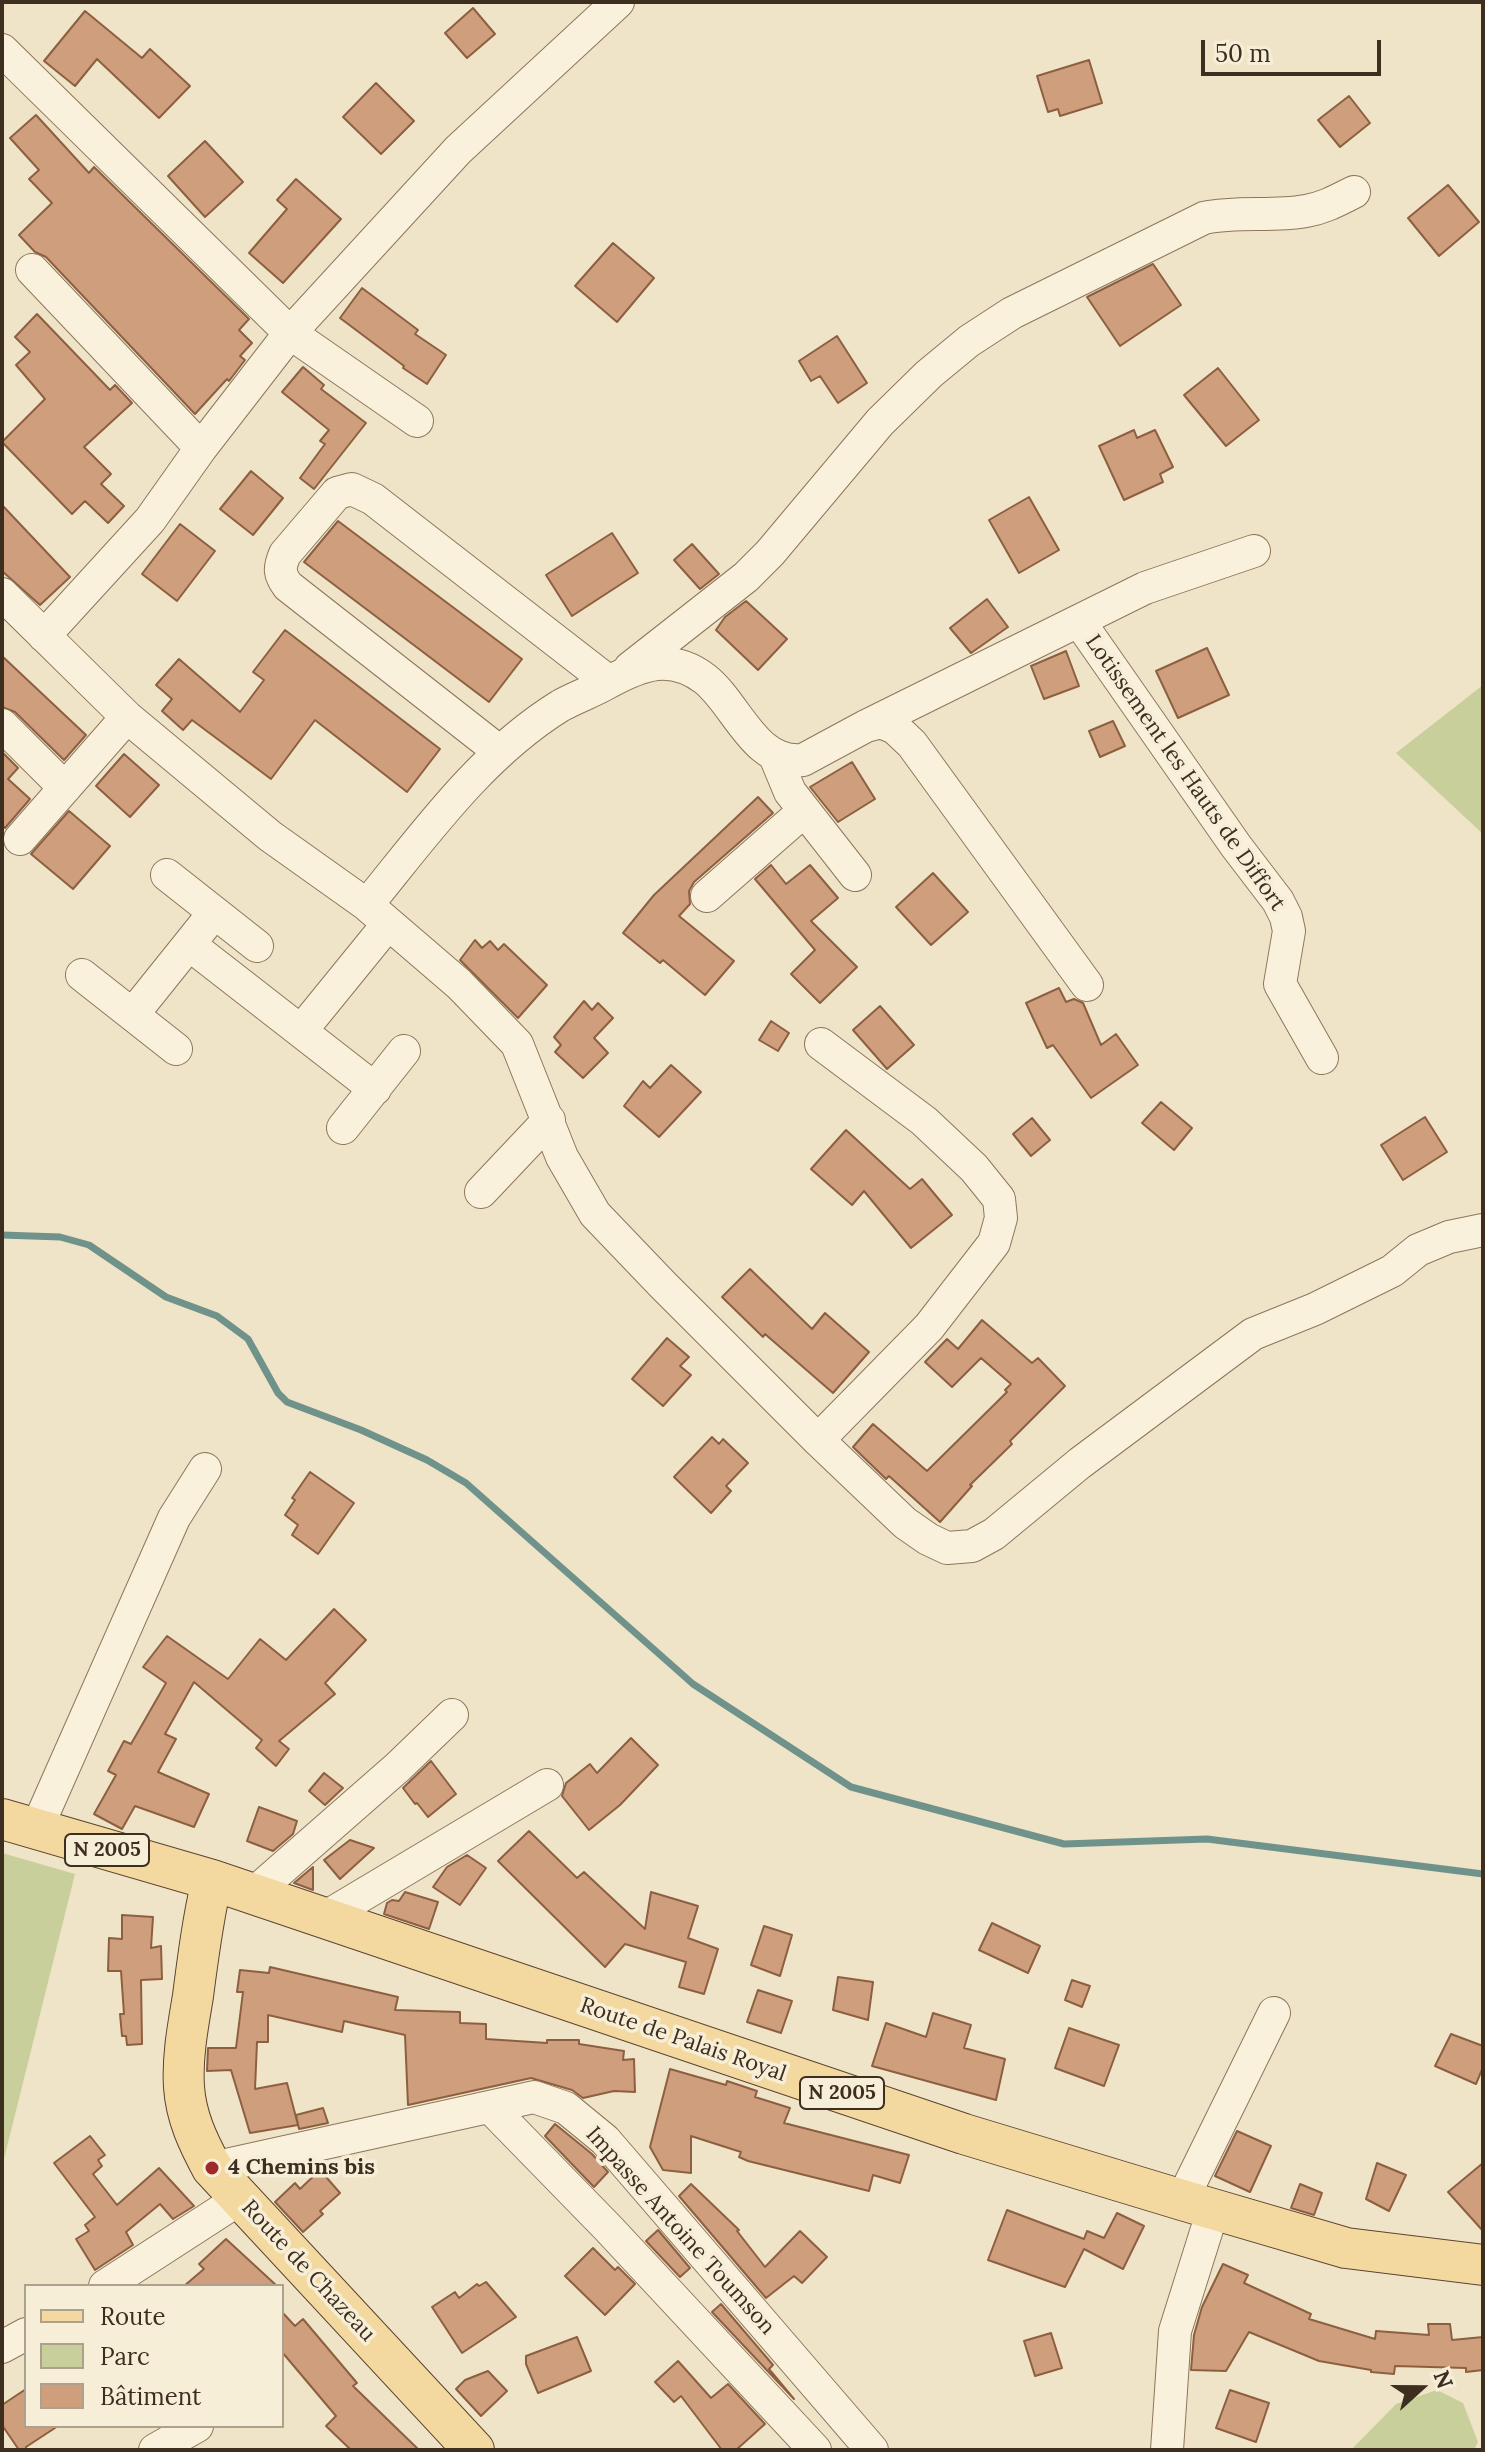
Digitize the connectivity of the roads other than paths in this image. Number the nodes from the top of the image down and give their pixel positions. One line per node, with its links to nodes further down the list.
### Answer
1 (606, 6): 5 (street)
2 (2, 50): 5 (street)
3 (1354, 192): 12 (street)
4 (32, 270): 7 (street)
5 (290, 333): 6 (street); 7 (street)
6 (417, 421)
7 (201, 448): 11 (street)
8 (1254, 551): 10 (street)
9 (2, 594): 11 (street)
10 (1079, 621): 15 (street); 35 (street, Lotissement les Hauts de Diffort)
11 (44, 636): 13 (street)
12 (617, 677): 16 (street); 16 (street); 17 (street)
13 (127, 717): 18 (street); 25 (street)
14 (2, 725): 18 (street)
15 (866, 726): 17 (street); 29 (street)
16 (500, 752): 25 (street)
17 (775, 756): 19 (street)
18 (65, 788): 20 (street)
19 (804, 811): 22 (street); 23 (street)
20 (20, 839)
21 (167, 875): 24 (street)
22 (855, 875)
23 (707, 896)
24 (214, 913): 26 (street); 27 (street)
25 (377, 914): 31 (street); 37 (street)
26 (190, 945): 30 (street); 31 (street)
27 (257, 946)
28 (82, 975): 30 (street)
29 (1087, 985)
30 (133, 1014): 33 (street)
31 (301, 1031): 36 (street)
32 (821, 1044): 41 (street)
33 (176, 1049)
34 (404, 1051): 36 (street)
35 (1322, 1058)
36 (375, 1089): 38 (street)
37 (549, 1120): 39 (street); 41 (street)
38 (343, 1128)
39 (481, 1192)
40 (1483, 1230): 41 (street)
41 (818, 1440)
42 (205, 1469): 45 (street)
43 (452, 1715): 47 (street)
44 (547, 1785): 48 (street)
45 (19, 1824): 46 (main road, N 2005)
46 (212, 1880): 47 (main road, Route de Palais Royal / N 2005); 51 (main road, Route de Chazeau)
47 (253, 1894): 48 (main road, Route de Palais Royal / N 2005)
48 (324, 1918): 53 (main road, Route de Palais Royal / N 2005)
49 (1274, 2013): 53 (street)
50 (490, 2107): 51 (street, Impasse Antoine Toumson); 61 (street); 62 (street, Impasse Antoine Toumson)
51 (212, 2168): 52 (main road, Route de Chazeau)
52 (241, 2198): 55 (street); 60 (main road, Route de Chazeau)
53 (1198, 2205): 54 (main road, Route de Palais Royal / N 2005); 63 (street)
54 (1483, 2265)
55 (108, 2284)
56 (24, 2335): 57 (street)
57 (2, 2347)
58 (194, 2428): 59 (street)
59 (155, 2450)
60 (474, 2450)
61 (815, 2450)
62 (872, 2450)
63 (1167, 2450)

